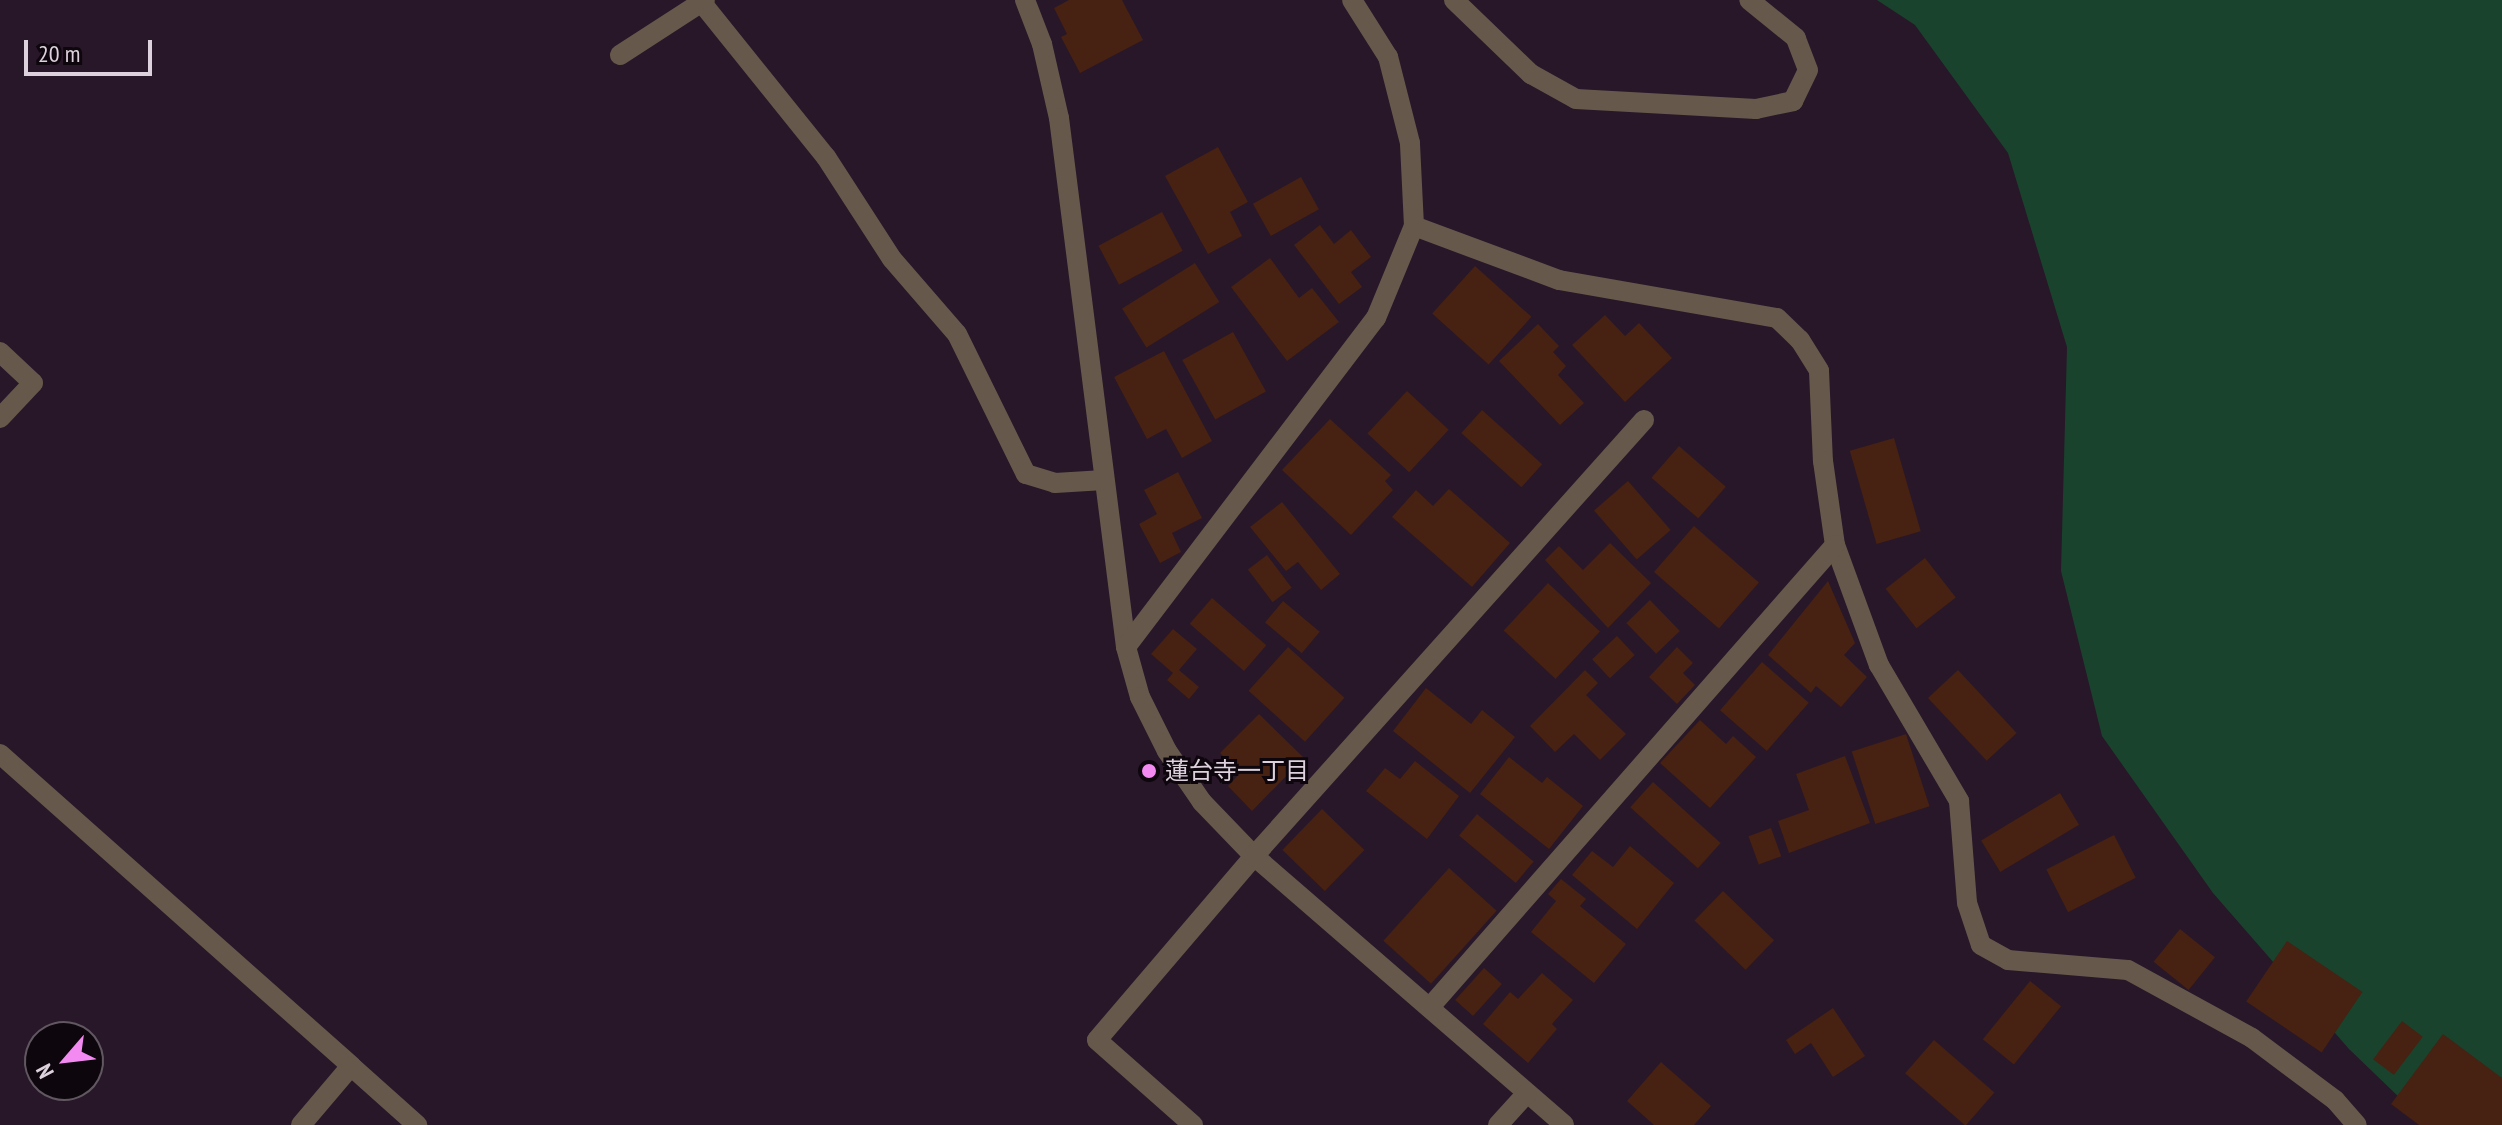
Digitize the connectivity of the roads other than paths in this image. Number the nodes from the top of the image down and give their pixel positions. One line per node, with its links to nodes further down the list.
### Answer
1 (1025, 0): 11 (street)
2 (1352, 0): 7 (street)
3 (1454, 0): 4 (street)
4 (1749, 0)
5 (703, 1): 6 (street); 11 (street)
6 (620, 55)
7 (1414, 226): 12 (street); 13 (street)
8 (0, 352): 9 (street)
9 (0, 418)
10 (1644, 420): 15 (street)
11 (1104, 480): 13 (street)
12 (1835, 545): 16 (street); 24 (street)
13 (1126, 647): 15 (street)
14 (0, 754): 17 (street)
15 (1254, 856): 16 (street); 21 (street)
16 (1430, 1007): 18 (street)
17 (351, 1066): 19 (street); 20 (street)
18 (1527, 1093): 22 (street); 23 (street)
19 (301, 1125)
20 (417, 1125)
21 (1193, 1125)
22 (1498, 1125)
23 (1564, 1125)
24 (2357, 1125)

